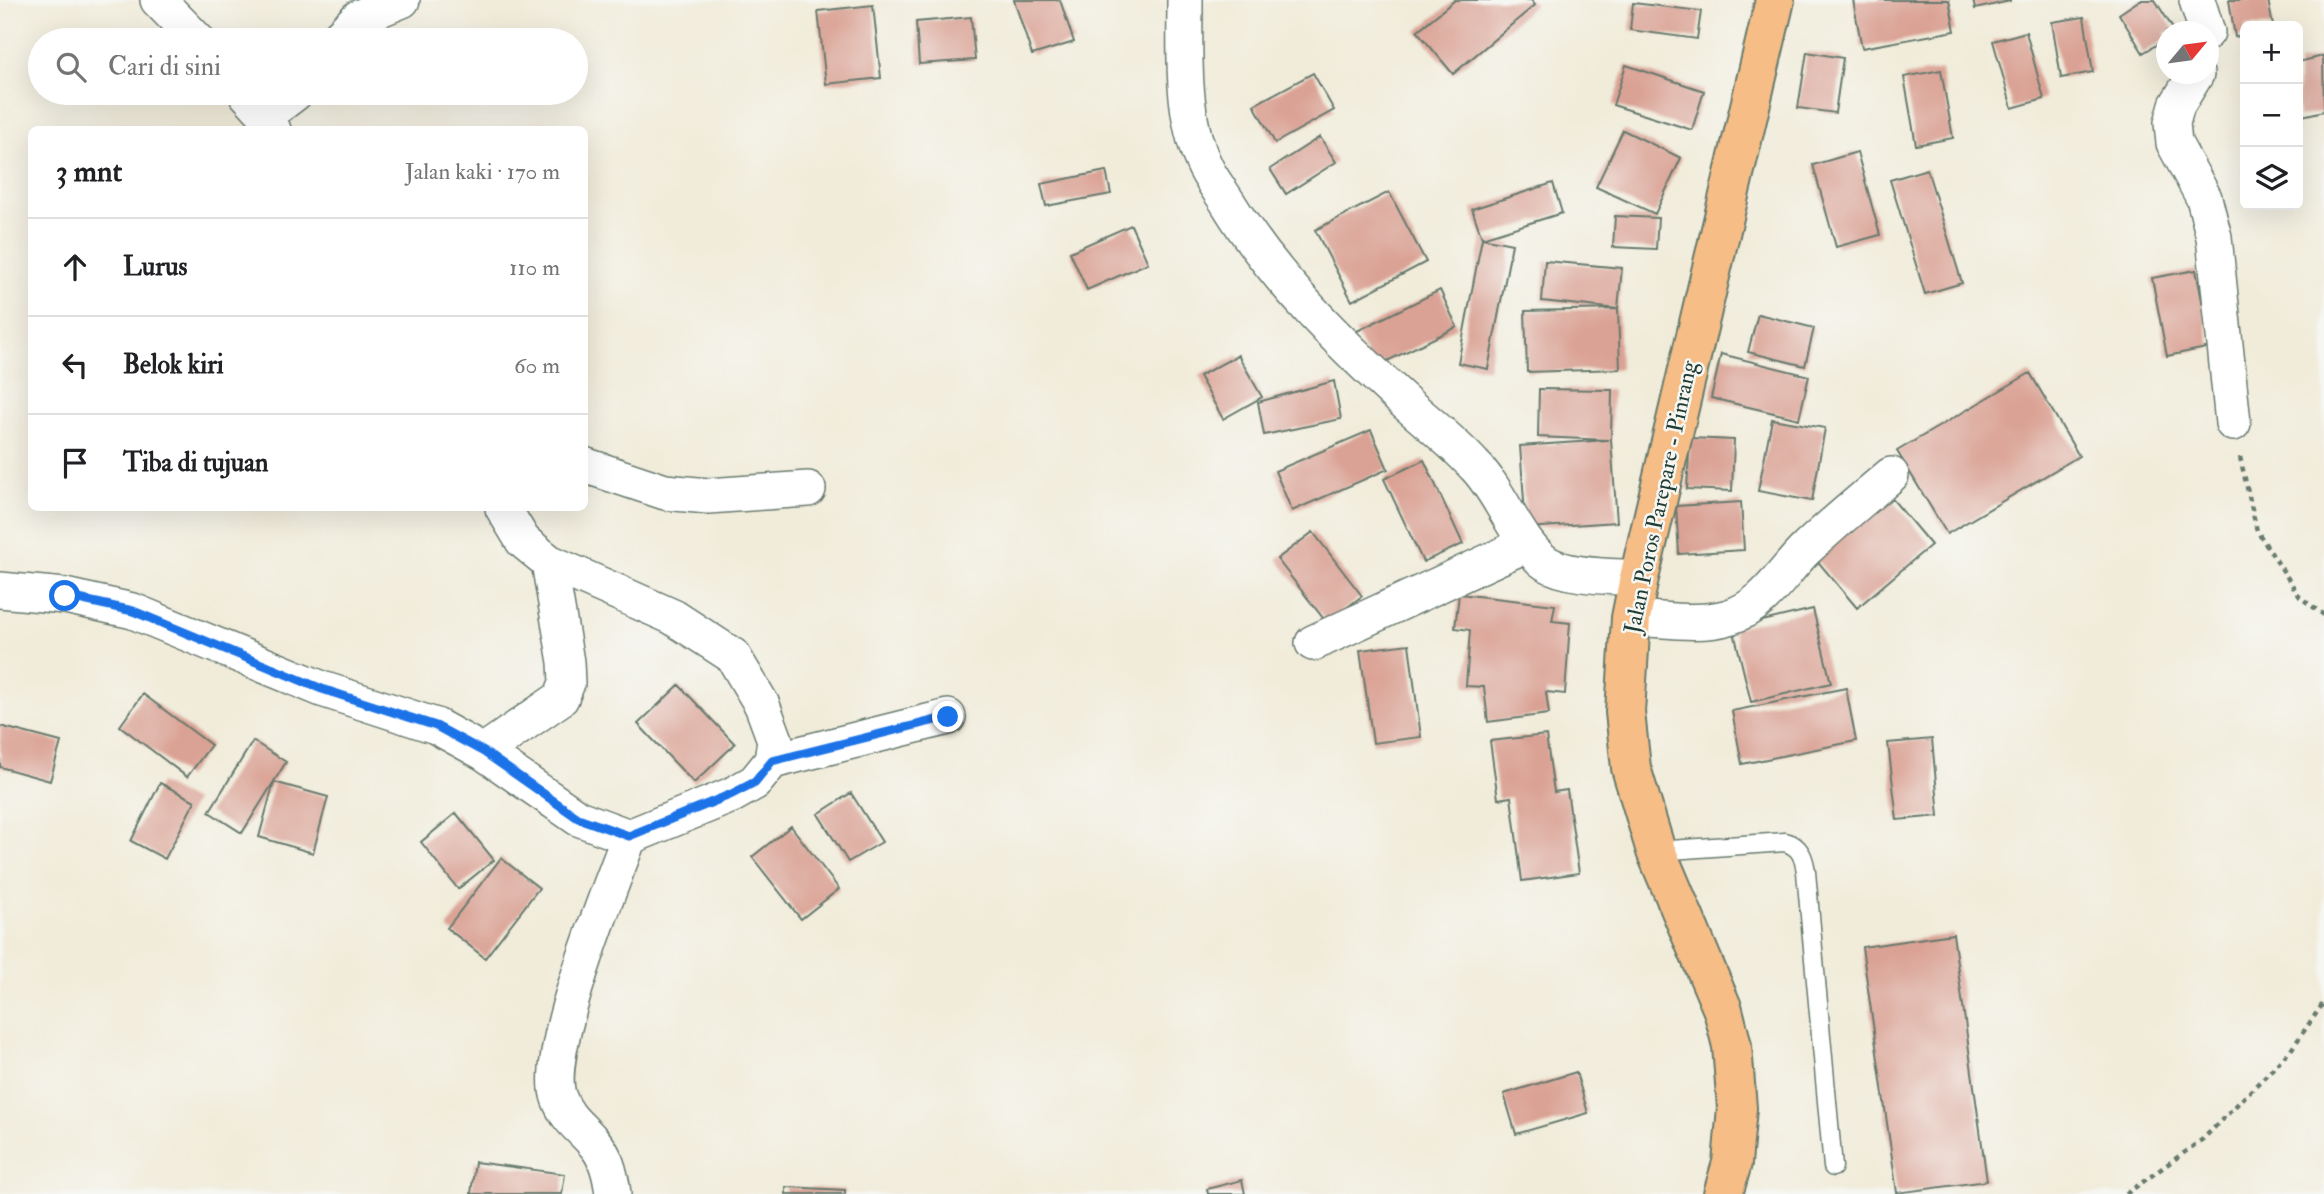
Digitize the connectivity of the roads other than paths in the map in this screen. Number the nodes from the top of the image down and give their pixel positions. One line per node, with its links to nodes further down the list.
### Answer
1 (158, 0): 7 (street)
2 (402, 0): 8 (street)
3 (1185, 0): 15 (street)
4 (1775, 0): 17 (highway, Jalan Poros Parepare - Pinrang)
5 (2197, 0): 6 (street)
6 (2204, 21)
7 (185, 28)
8 (348, 28)
9 (2190, 84): 10 (street)
10 (2233, 423)
11 (588, 466): 13 (street)
12 (1891, 475): 19 (street)
13 (808, 489)
14 (505, 511): 16 (street)
15 (1527, 544): 17 (street); 20 (street)
16 (549, 562): 22 (street); 23 (street)
17 (1639, 578): 19 (highway, Jalan Poros Parepare - Pinrang)
18 (0, 590): 22 (street)
19 (1632, 618): 25 (highway, Jalan Poros Parepare - Pinrang)
20 (1313, 643)
21 (948, 717): 23 (street)
22 (484, 752): 24 (street)
23 (772, 761): 24 (street)
24 (629, 836): 27 (street)
25 (1656, 851): 26 (lane); 28 (highway, Jalan Poros Parepare - Pinrang)
26 (1833, 1167)
27 (613, 1194)
28 (1723, 1194)

